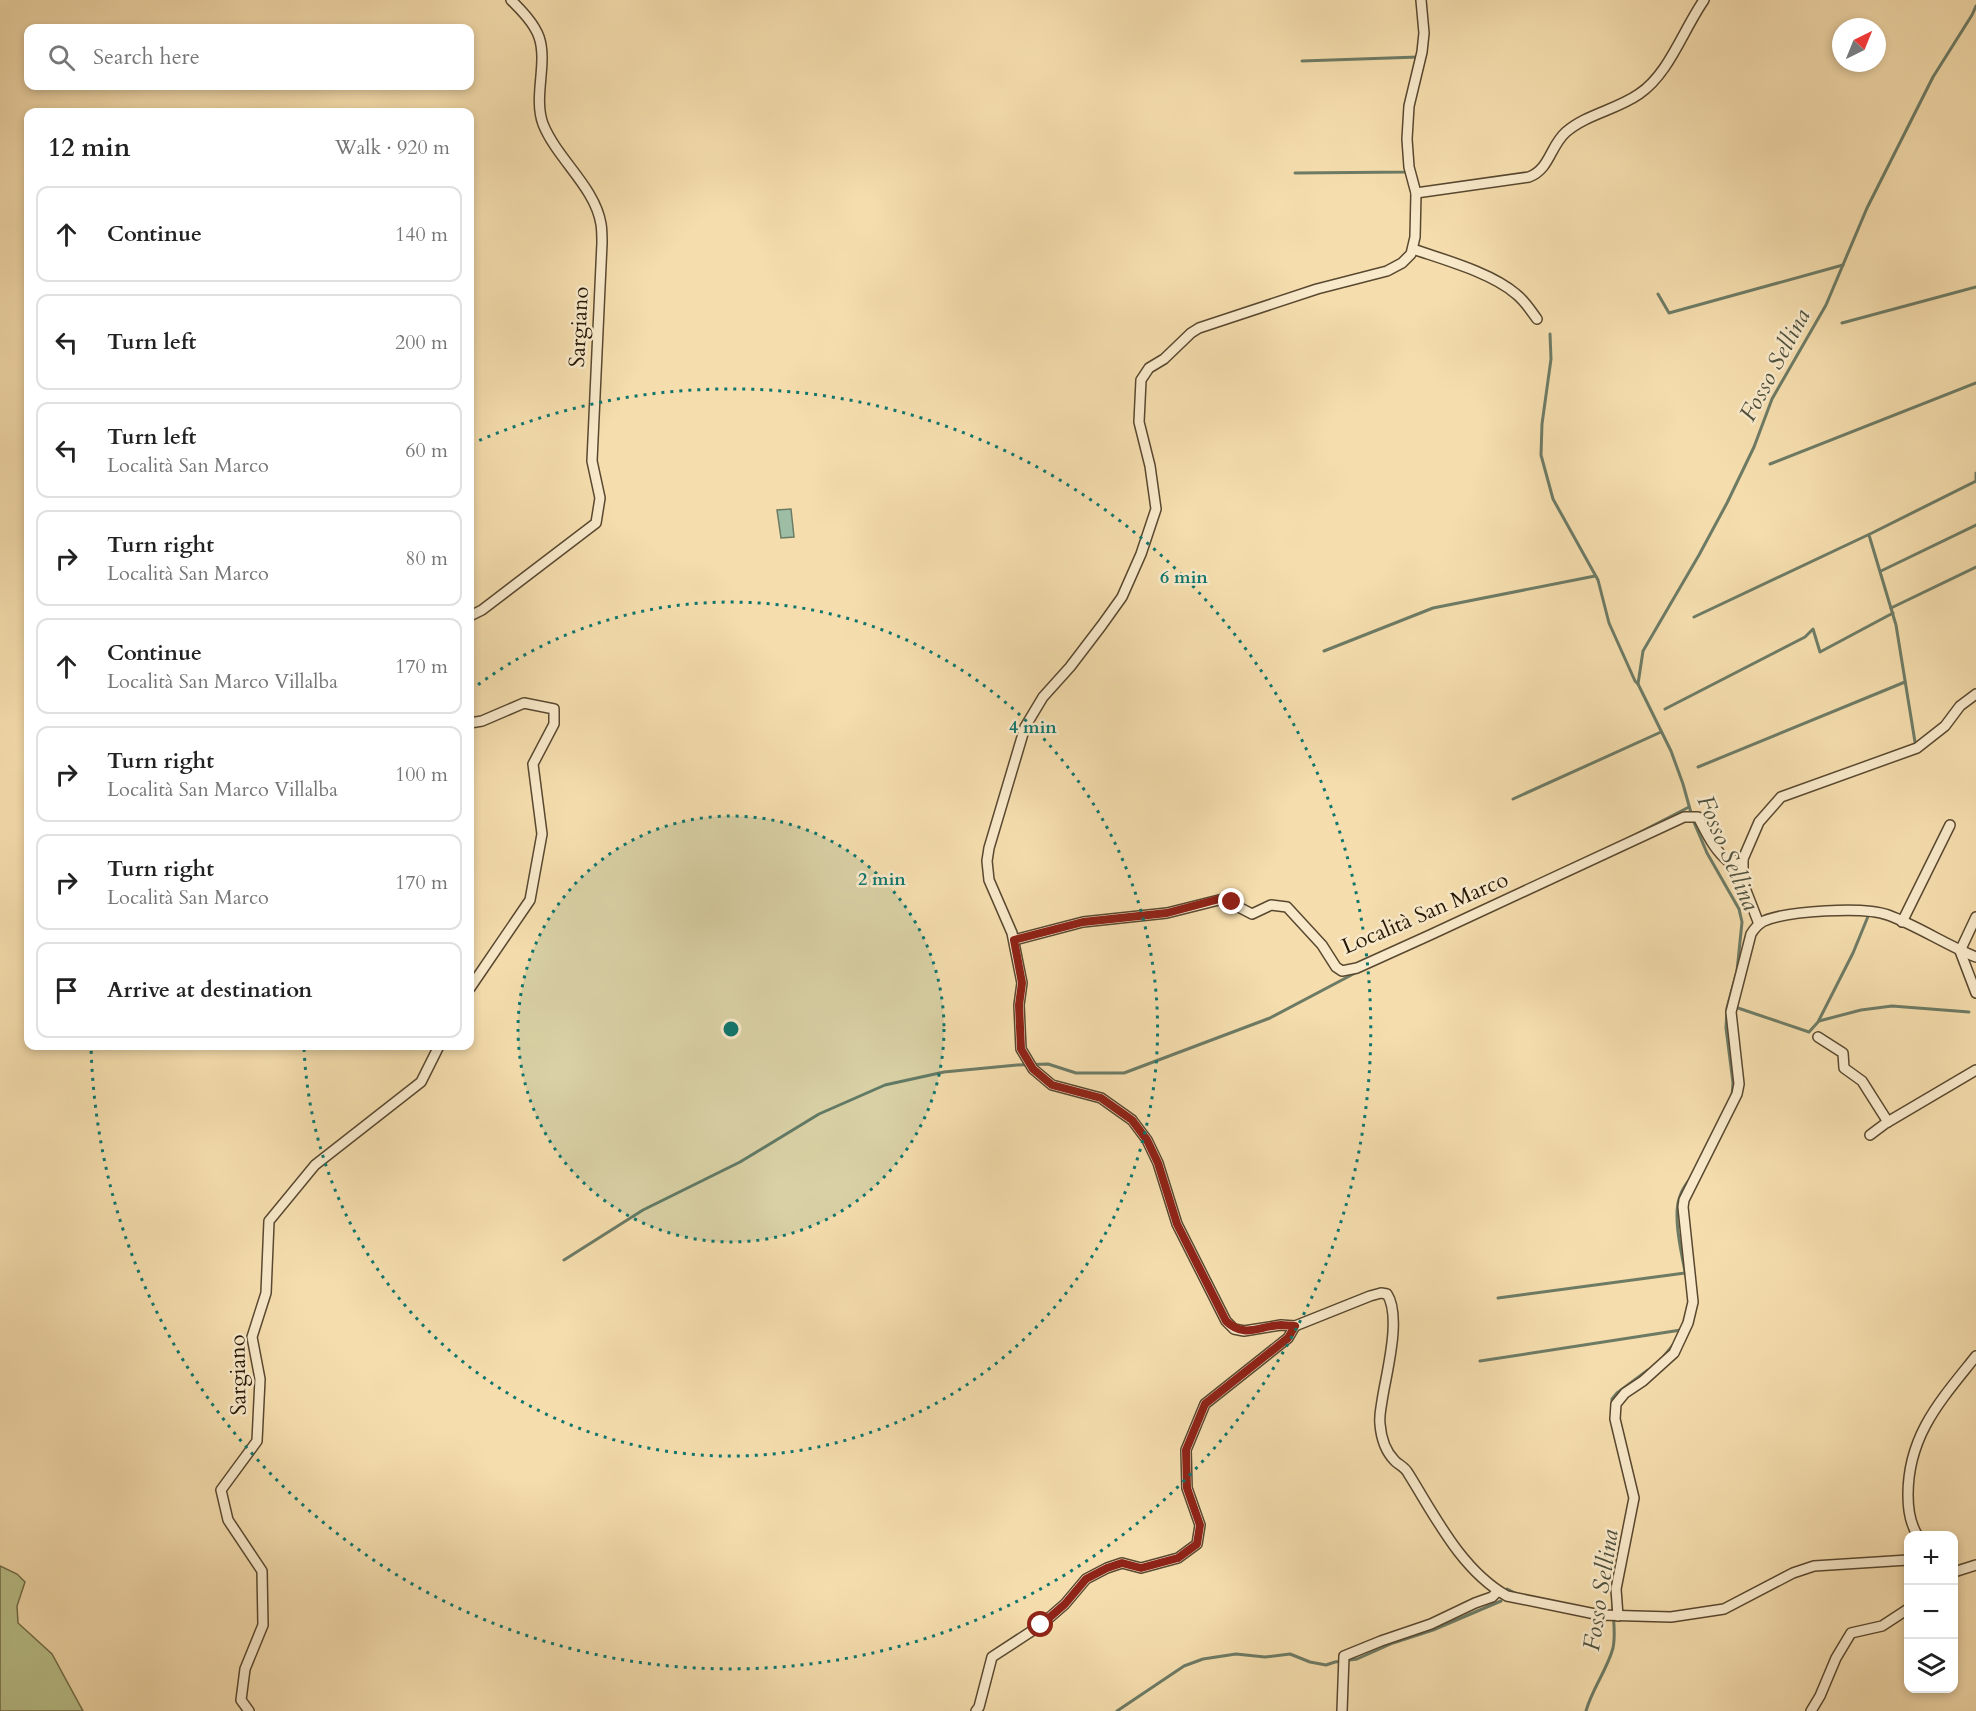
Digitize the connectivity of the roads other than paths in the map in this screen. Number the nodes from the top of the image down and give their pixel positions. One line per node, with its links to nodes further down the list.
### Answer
1 (511, 0): 7 (street, Sargiano)
2 (1421, 0): 4 (street)
3 (1704, 0): 4 (street)
4 (1416, 193): 5 (street)
5 (1413, 249): 6 (street); 15 (street)
6 (1538, 319)
7 (474, 614)
8 (1976, 694): 11 (street)
9 (474, 722): 18 (street)
10 (1950, 825): 13 (street)
11 (1743, 859): 14 (street); 15 (street, Località San Marco)
12 (1976, 917): 16 (street)
13 (1902, 922): 14 (street); 16 (street)
14 (1759, 924): 33 (street)
15 (1014, 940): 25 (street)
16 (1960, 951): 17 (street); 19 (street)
17 (1976, 957)
18 (474, 982)
19 (1976, 993)
20 (1818, 1037): 23 (street)
21 (437, 1050): 34 (street, Sargiano)
22 (1976, 1070): 23 (street)
23 (1888, 1122): 24 (street)
24 (1870, 1135)
25 (1295, 1326): 31 (street); 35 (street)
26 (1976, 1356): 27 (street)
27 (1916, 1531)
28 (1904, 1560): 33 (street)
29 (1976, 1565): 30 (street)
30 (1958, 1571)
31 (1498, 1592): 33 (street); 36 (street)
32 (1904, 1612): 37 (street)
33 (1615, 1616)
34 (249, 1711)
35 (976, 1711)
36 (1342, 1711)
37 (1811, 1711)

